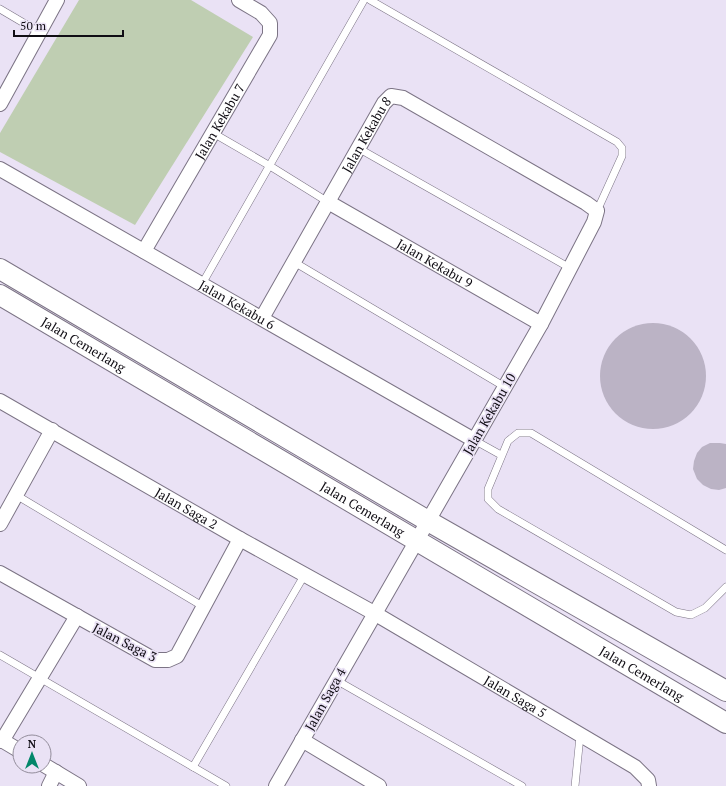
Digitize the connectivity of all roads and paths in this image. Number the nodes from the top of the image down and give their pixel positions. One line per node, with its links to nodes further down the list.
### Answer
1 (57, 0): 6 (street)
2 (239, 0): 8 (street, Jalan Kekabu 7)
3 (364, 0): 10 (lane)
4 (370, 0): 13 (lane)
5 (0, 9): 6 (lane)
6 (39, 32): 7 (street)
7 (0, 104)
8 (213, 134): 10 (lane); 14 (street, Jalan Kekabu 7)
9 (358, 148): 12 (street, Jalan Kekabu 8); 13 (street, Jalan Kekabu 8); 16 (lane)
10 (270, 166): 12 (lane); 18 (lane)
11 (0, 169): 14 (street, Jalan Kekabu 6)
12 (328, 202): 15 (street, Jalan Kekabu 8); 21 (street, Jalan Kekabu 9)
13 (597, 211): 16 (street, Jalan Kekabu 10)
14 (144, 251): 18 (street, Jalan Kekabu 6)
15 (294, 262): 20 (street, Jalan Kekabu 8); 22 (lane)
16 (570, 268): 21 (street, Jalan Kekabu 10)
17 (0, 269): 28 (main road, Jalan Cemerlang)
18 (202, 284): 20 (street, Jalan Kekabu 6)
19 (0, 295): 31 (main road, Jalan Cemerlang)
20 (262, 318): 25 (street, Jalan Kekabu 6)
21 (541, 324): 22 (street, Jalan Kekabu 10)
22 (505, 386): 25 (street, Jalan Kekabu 10)
23 (0, 401): 24 (street, Jalan Saga 2)
24 (52, 430): 27 (street); 30 (street, Jalan Saga 2)
25 (474, 440): 26 (lane); 28 (street, Jalan Kekabu 10)
26 (501, 455): 32 (lane); 35 (lane)
27 (16, 495): 29 (street); 36 (lane)
28 (428, 520): 31 (street, Jalan Kekabu 10); 40 (main road, Jalan Cemerlang)
29 (0, 524)
30 (240, 539): 34 (street, Jalan Saga 2); 36 (street, Jalan Saga 3)
31 (416, 540): 37 (street, Jalan Kekabu 10); 45 (main road, Jalan Cemerlang)
32 (726, 550)
33 (0, 573): 38 (street, Jalan Saga 3)
34 (305, 574): 37 (street, Jalan Saga 2); 52 (lane)
35 (726, 587)
36 (204, 606): 38 (street, Jalan Saga 3)
37 (374, 613): 43 (street, Jalan Saga 4); 48 (street, Jalan Saga 5)
38 (76, 616): 42 (street)
39 (0, 655): 42 (lane)
40 (694, 672): 41 (main road); 44 (main road, Jalan Cemerlang)
41 (726, 672)
42 (40, 678): 49 (street); 52 (lane)
43 (336, 680): 50 (street, Jalan Saga 4); 60 (lane)
44 (726, 691)
45 (678, 695): 46 (main road, Jalan Cemerlang); 47 (main road)
46 (726, 723)
47 (726, 732)
48 (580, 736): 61 (lane); 62 (street, Jalan Saga 5)
49 (1, 740): 51 (street)
50 (302, 740): 58 (street, Jalan Saga 4); 59 (street)
51 (12, 746)
52 (193, 767): 57 (lane)
53 (52, 770): 56 (street)
54 (49, 774): 55 (street)
55 (48, 786)
56 (79, 786)
57 (226, 786)
58 (276, 786)
59 (379, 786)
60 (522, 786)
61 (575, 786)
62 (649, 786)

